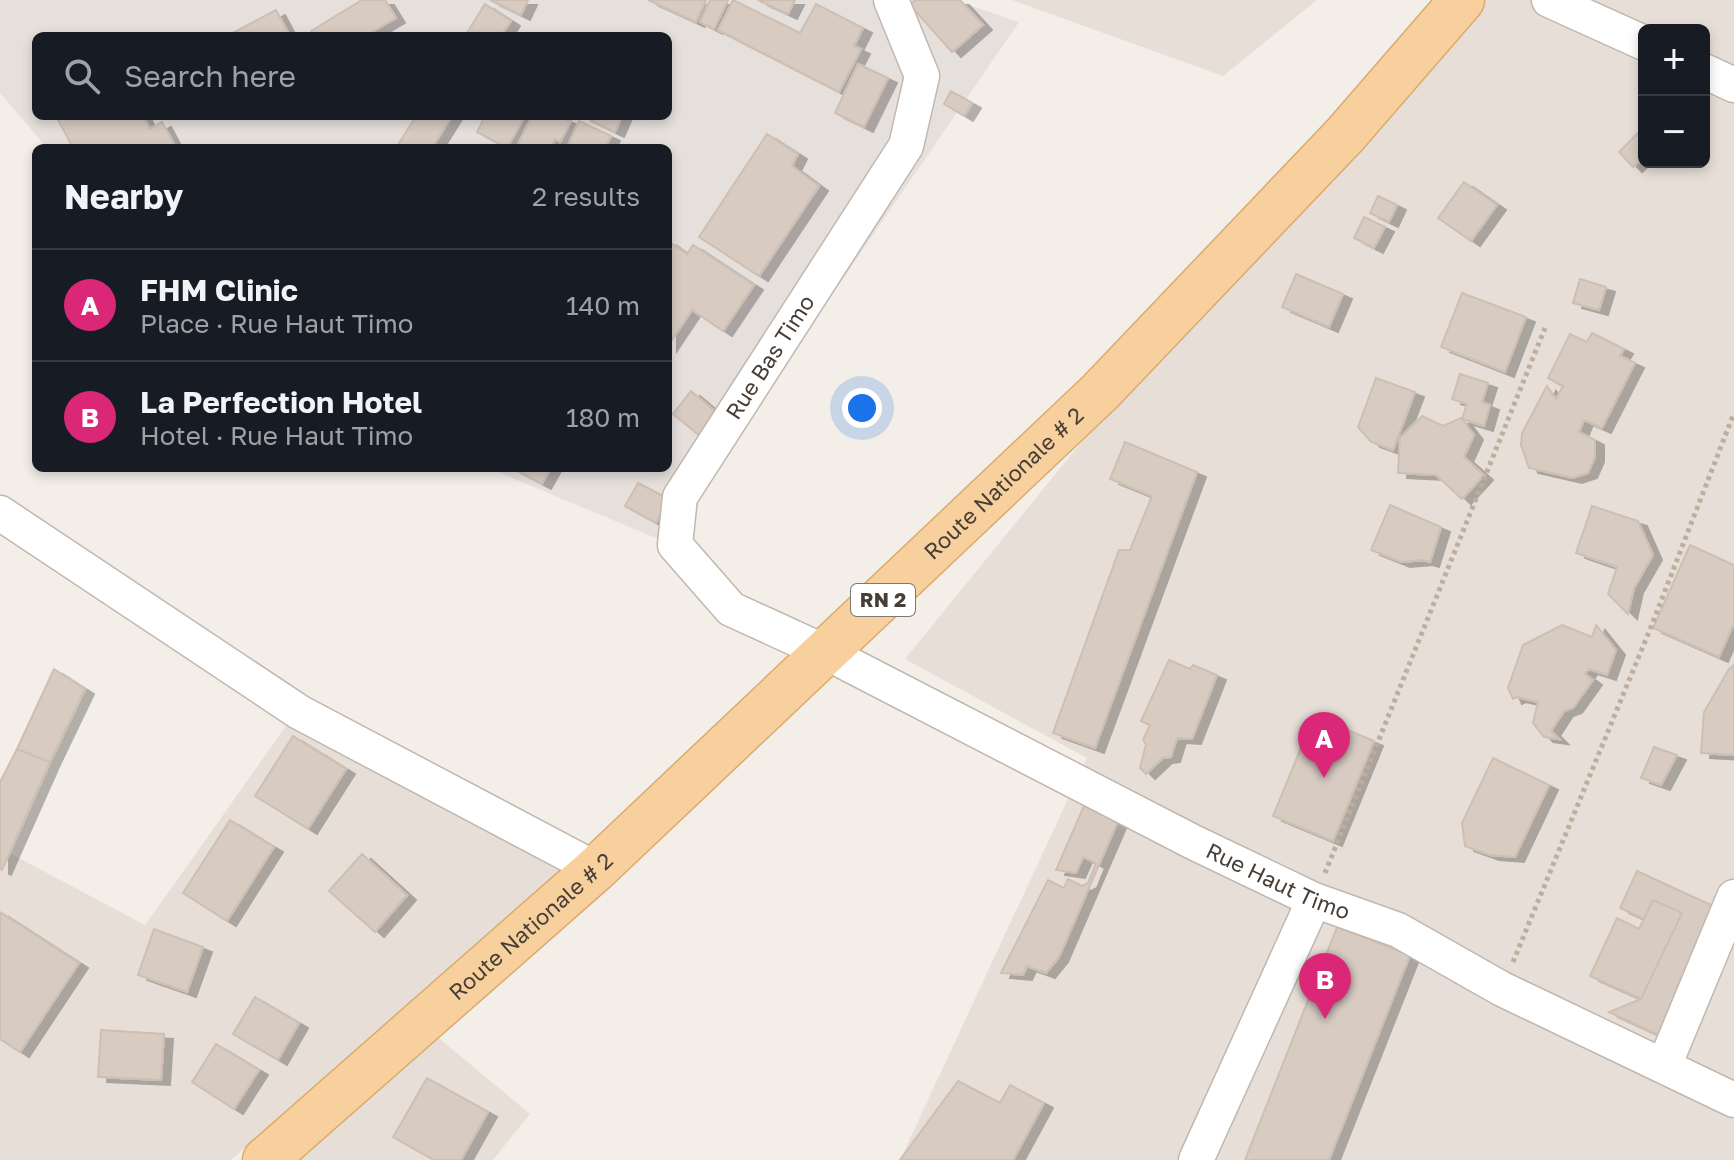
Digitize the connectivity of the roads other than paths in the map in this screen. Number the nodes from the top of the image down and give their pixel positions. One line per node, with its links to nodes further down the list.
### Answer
1 (891, 0): 8 (street, Rue Bas Timo)
2 (1462, 0): 8 (main road, Route Nationale # 2 / RN 2)
3 (1549, 0): 4 (street)
4 (1638, 40)
5 (1710, 74): 6 (street)
6 (1734, 85)
7 (0, 513): 9 (street)
8 (827, 653): 9 (main road, Route Nationale # 2 / RN 2); 11 (street, Rue Haut Timo)
9 (596, 869): 14 (main road, Route Nationale # 2 / RN 2)
10 (1734, 897): 12 (street)
11 (1314, 900): 12 (street, Rue Haut Timo); 15 (street)
12 (1664, 1066): 13 (street, Rue Haut Timo)
13 (1734, 1100)
14 (265, 1160)
15 (1196, 1160)

